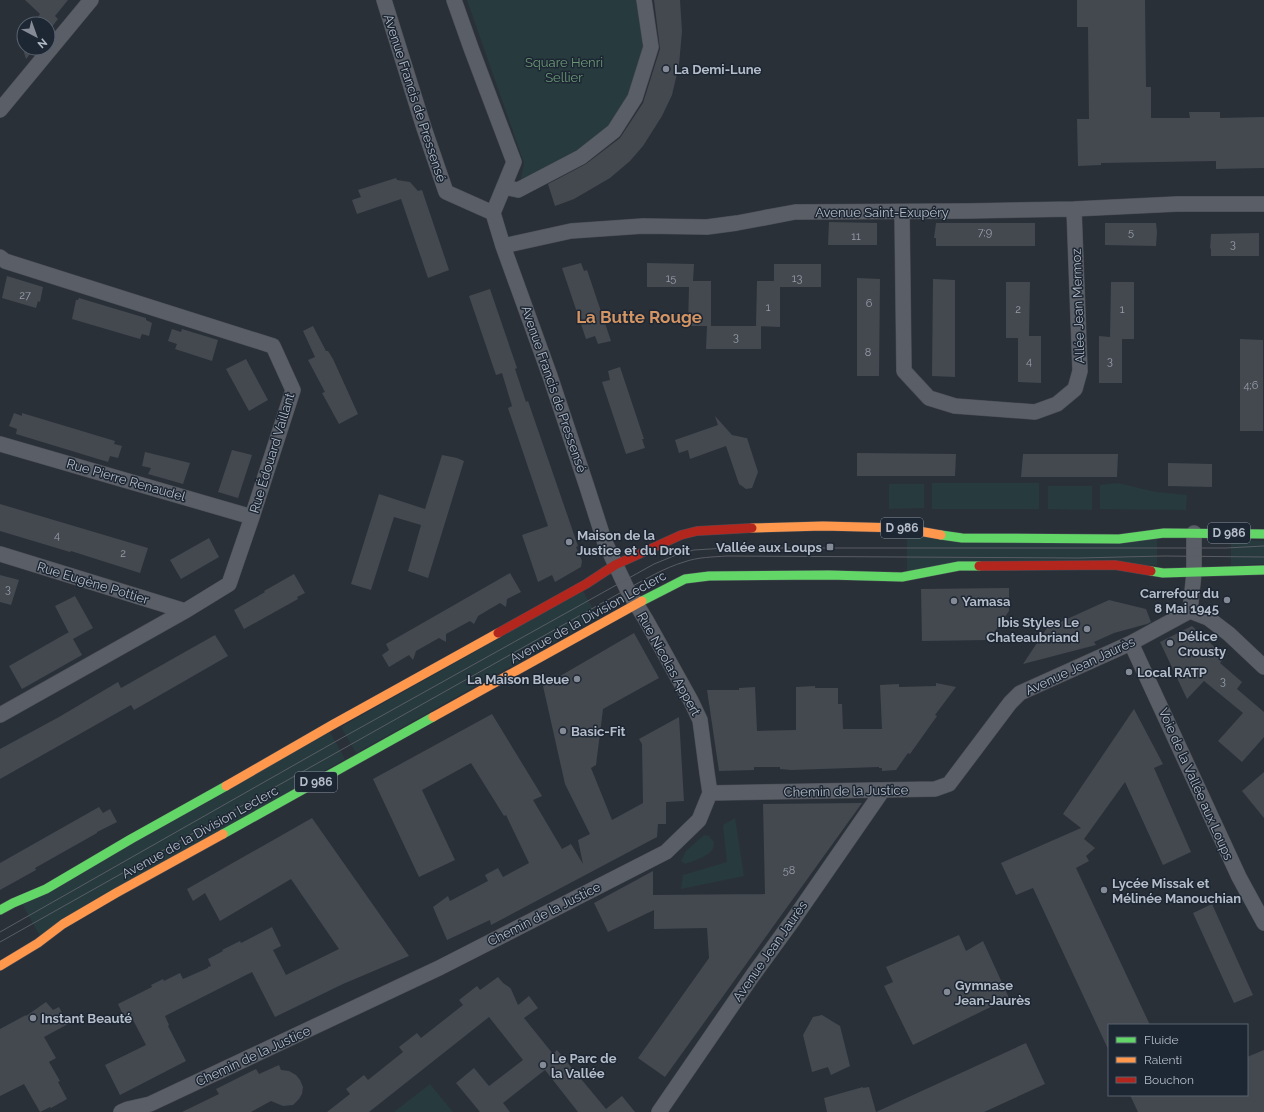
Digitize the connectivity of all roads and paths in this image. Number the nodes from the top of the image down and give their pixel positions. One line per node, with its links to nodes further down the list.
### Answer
1 (91, 0): 5 (street)
2 (384, 0): 10 (street, Avenue Francis de Pressensé)
3 (454, 0): 6 (street)
4 (644, 0): 6 (street)
5 (0, 110)
6 (504, 187): 10 (street)
7 (1264, 204): 8 (street, Avenue Saint-Exupéry)
8 (1074, 209): 9 (street, Avenue Saint-Exupéry); 9 (street, Allée Jean Mermoz)
9 (902, 212): 11 (street, Avenue Saint-Exupéry)
10 (493, 213): 11 (street, Avenue Francis de Pressensé)
11 (503, 246): 18 (street, Avenue Francis de Pressensé)
12 (0, 257): 14 (street, Rue Édouard Vaillant)
13 (0, 444): 14 (street, Rue Pierre Renaudel)
14 (252, 517): 22 (street, Rue Édouard Vaillant)
15 (1194, 533): 16 (main road, Avenue de la Division Leclerc / D 986); 18 (main road, Avenue de la Division Leclerc / D 986); 20 (street)
16 (1264, 534)
17 (0, 554): 22 (street, Rue Eugène Pottier)
18 (615, 565): 21 (street, Rue Nicolas Appert); 30 (main road, Avenue de la Division Leclerc / D 986)
19 (1264, 570): 20 (main road, Avenue de la Division Leclerc / D 986)
20 (1194, 573): 21 (main road, Avenue de la Division Leclerc / D 986); 23 (street)
21 (636, 604): 29 (street, Rue Nicolas Appert); 32 (main road, Avenue de la Division Leclerc / D 986)
22 (185, 611): 26 (street, Rue Édouard Vaillant)
23 (1190, 611): 24 (street, Avenue Jean Jaurès); 25 (street)
24 (1131, 643): 28 (street, Avenue Jean Jaurès); 31 (street, Voie de la Vallée aux Loups)
25 (1264, 667)
26 (0, 715)
27 (883, 790): 28 (street, Chemin de la Justice); 29 (street, Chemin de la Justice); 35 (street, Avenue Jean Jaurès)
28 (935, 790)
29 (710, 793): 33 (street, Chemin de la Justice)
30 (0, 910)
31 (1264, 923)
32 (0, 966)
33 (147, 1108): 34 (street, Chemin de la Justice)
34 (121, 1112)
35 (659, 1112)

